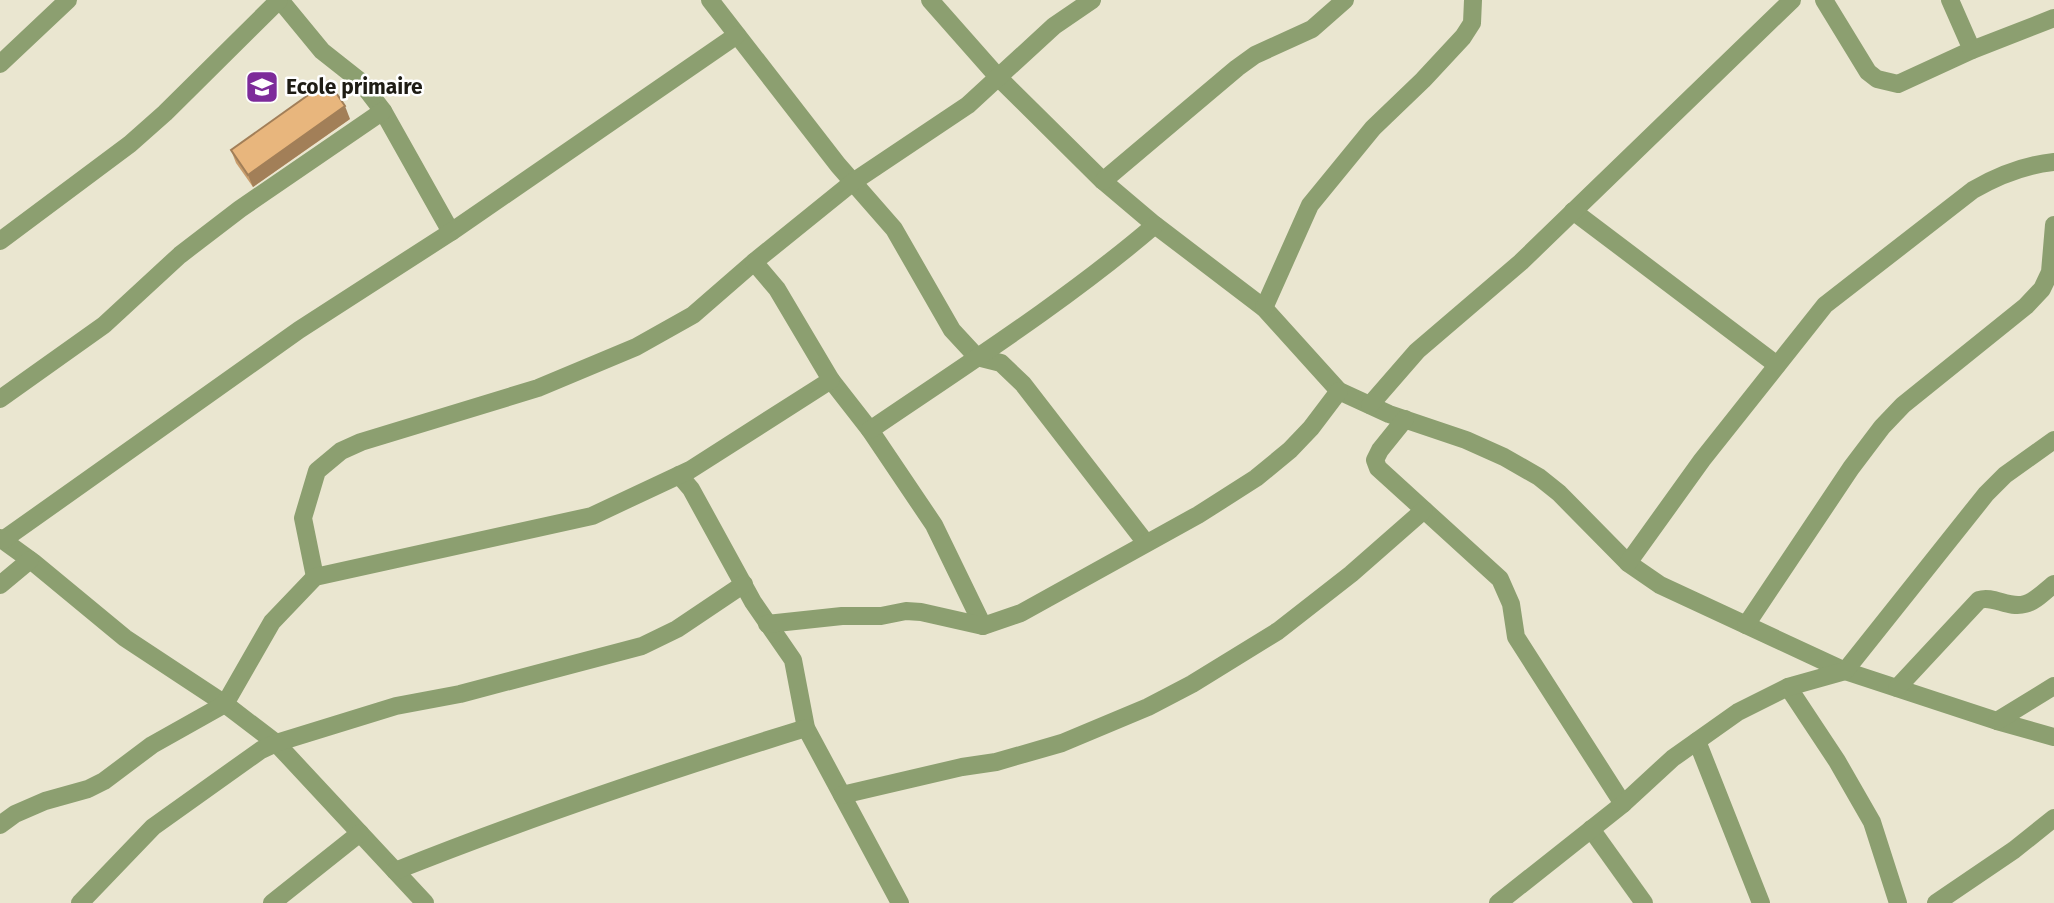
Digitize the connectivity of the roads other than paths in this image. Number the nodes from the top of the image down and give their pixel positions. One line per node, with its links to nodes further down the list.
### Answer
1 (68, 0): 14 (street)
2 (279, 0): 16 (street); 24 (street)
3 (710, 0): 12 (street)
4 (930, 0): 15 (street)
5 (1092, 0): 15 (street)
6 (1345, 0): 18 (street)
7 (1473, 0): 26 (street)
8 (1792, 0): 20 (street)
9 (1824, 0): 13 (street)
10 (1950, 0): 13 (street)
11 (2054, 18): 13 (street)
12 (737, 35): 19 (street); 23 (street)
13 (1972, 50)
14 (0, 64)
15 (998, 77): 18 (street); 19 (street)
16 (383, 111): 23 (street); 31 (street)
17 (2054, 162): 28 (street)
18 (1103, 181): 21 (street)
19 (853, 182): 25 (street); 27 (street)
20 (1573, 211): 28 (street); 32 (street)
21 (1155, 225): 26 (street); 27 (street)
22 (2054, 225): 47 (street)
23 (451, 232): 38 (street)
24 (0, 241)
25 (754, 262): 29 (street); 42 (street)
26 (1264, 308): 30 (street)
27 (977, 358): 34 (street); 39 (street)
28 (1777, 365): 41 (street)
29 (831, 380): 34 (street); 36 (street)
30 (1339, 391): 32 (street); 39 (street)
31 (0, 399)
32 (1370, 405): 33 (street)
33 (1405, 419): 37 (street); 41 (street)
34 (870, 430): 48 (street)
35 (2054, 440): 49 (street)
36 (679, 475): 42 (street); 43 (street)
37 (1424, 510): 59 (street); 60 (street)
38 (2, 539): 40 (street)
39 (1146, 542): 48 (street)
40 (30, 560): 45 (street); 53 (street)
41 (1628, 564): 47 (street)
42 (314, 577): 53 (street)
43 (744, 584): 46 (street); 58 (street)
44 (2054, 584): 52 (street)
45 (0, 585)
46 (766, 624): 48 (street); 55 (street)
47 (1746, 625): 49 (street)
48 (983, 626)
49 (1845, 671): 51 (street); 52 (street)
50 (2054, 686): 54 (street)
51 (1788, 687): 57 (street); 73 (street)
52 (1897, 688): 54 (street)
53 (225, 704): 58 (street); 62 (street)
54 (1997, 722): 56 (street)
55 (806, 728): 59 (street); 65 (street)
56 (2054, 737)
57 (1697, 741): 60 (street); 72 (street)
58 (276, 743): 64 (street); 66 (street)
59 (842, 795): 69 (street)
60 (1623, 804): 63 (street)
61 (2054, 818): 74 (street)
62 (0, 825)
63 (1591, 829): 70 (street); 71 (street)
64 (360, 833): 65 (street); 67 (street)
65 (395, 871): 68 (street)
66 (80, 903)
67 (272, 903)
68 (425, 903)
69 (900, 903)
70 (1498, 903)
71 (1644, 903)
72 (1761, 903)
73 (1898, 903)
74 (1936, 903)

